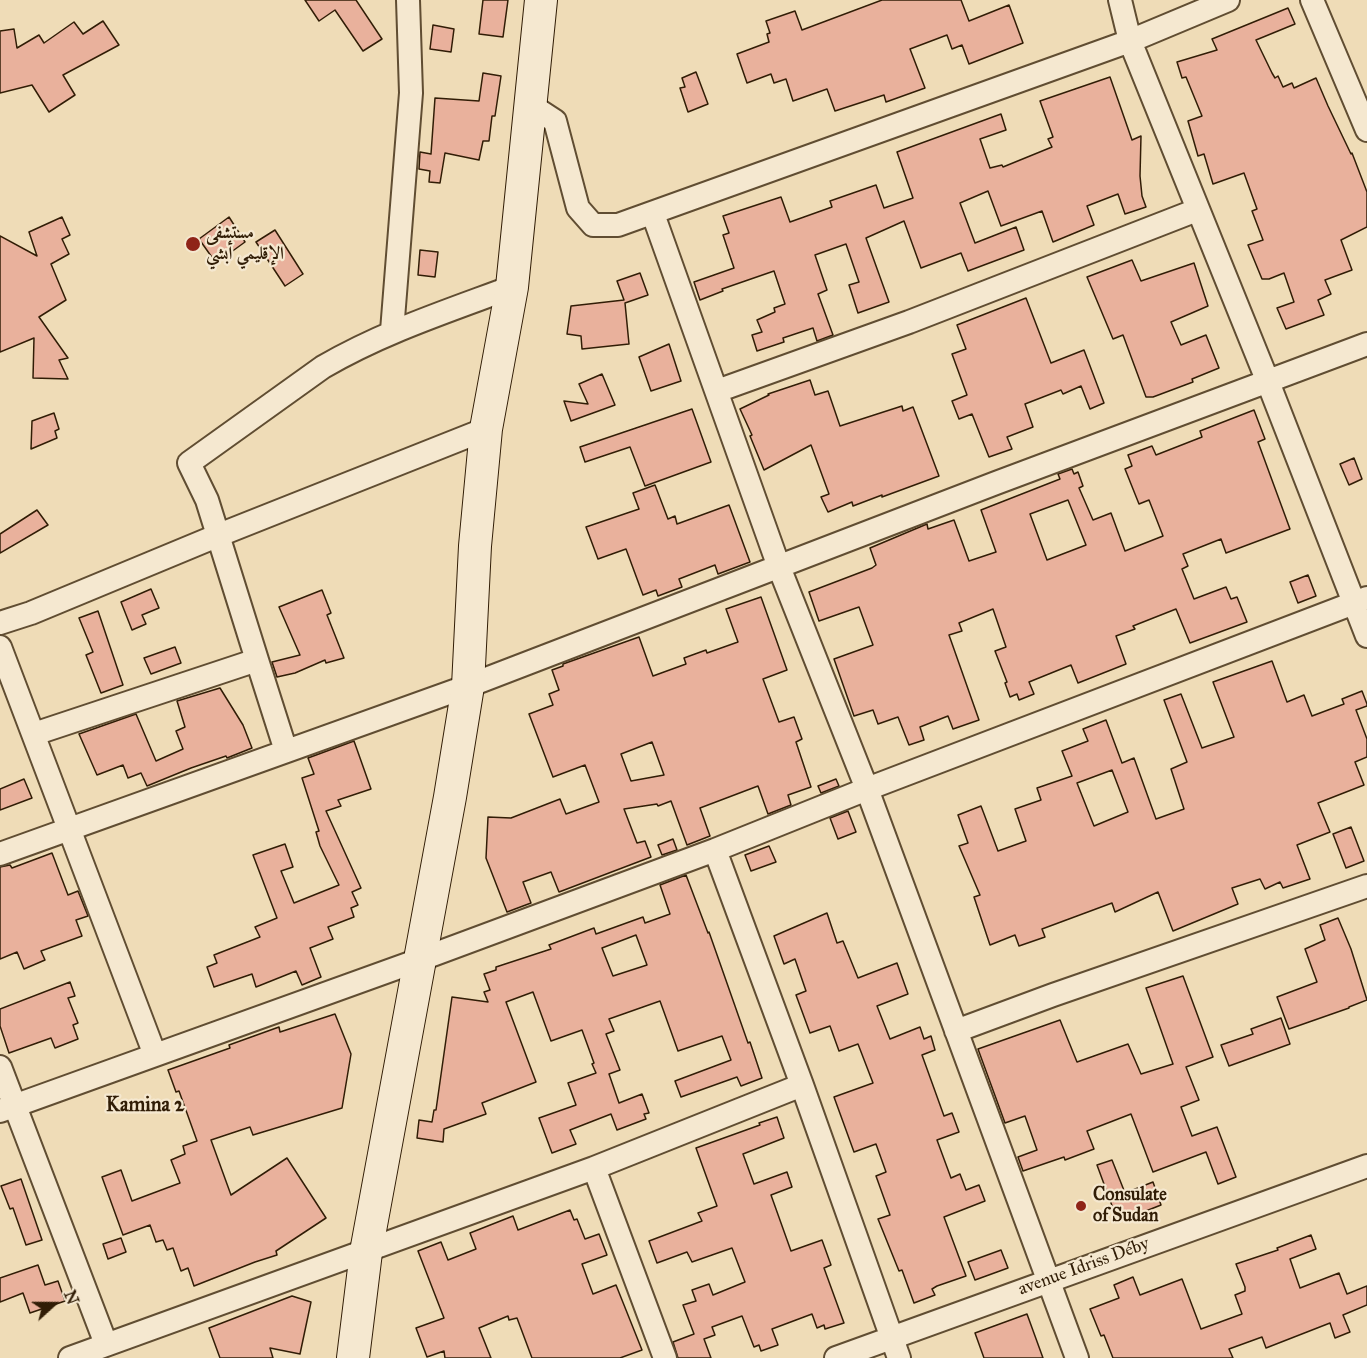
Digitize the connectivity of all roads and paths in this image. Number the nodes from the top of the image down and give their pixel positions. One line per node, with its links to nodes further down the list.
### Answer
1 (408, 0): 12 (street)
2 (541, 0): 7 (street)
3 (1120, 0): 6 (street)
4 (1228, 0): 6 (street)
5 (1312, 0): 8 (street)
6 (1130, 41): 9 (street); 10 (street)
7 (532, 106): 10 (street); 11 (street)
8 (1367, 130)
9 (1197, 210): 14 (street); 15 (street)
10 (653, 214): 15 (street)
11 (512, 287): 12 (street); 16 (street)
12 (392, 331): 17 (street)
13 (1367, 344): 14 (street)
14 (1268, 382): 18 (street); 19 (street)
15 (717, 391): 18 (street)
16 (486, 429): 17 (street); 24 (street)
17 (219, 535): 20 (street); 23 (street)
18 (779, 567): 24 (street); 27 (street)
19 (1361, 600): 21 (street); 27 (street)
20 (0, 623)
21 (1367, 636)
22 (0, 647): 25 (street)
23 (257, 660): 25 (street); 26 (street)
24 (468, 686): 26 (street); 32 (street)
25 (34, 734): 28 (street)
26 (286, 751): 28 (street)
27 (867, 789): 29 (street); 33 (street)
28 (69, 831): 30 (street); 34 (street)
29 (714, 850): 32 (street); 36 (street)
30 (0, 854)
31 (1367, 886): 33 (street)
32 (419, 960): 34 (street); 40 (street)
33 (956, 1031): 41 (street)
34 (156, 1055): 37 (street)
35 (0, 1067): 37 (street)
36 (802, 1085): 39 (street); 43 (street)
37 (7, 1108): 42 (street)
38 (1367, 1166): 41 (street, avenue Idriss Déby)
39 (594, 1168): 40 (street); 46 (street)
40 (366, 1252): 42 (street); 45 (street)
41 (1047, 1280): 43 (street, avenue Idriss Déby); 48 (street)
42 (106, 1344): 44 (street)
43 (895, 1348): 47 (street, avenue Idriss Déby)
44 (70, 1358)
45 (353, 1358)
46 (665, 1358)
47 (836, 1358)
48 (1077, 1358)

